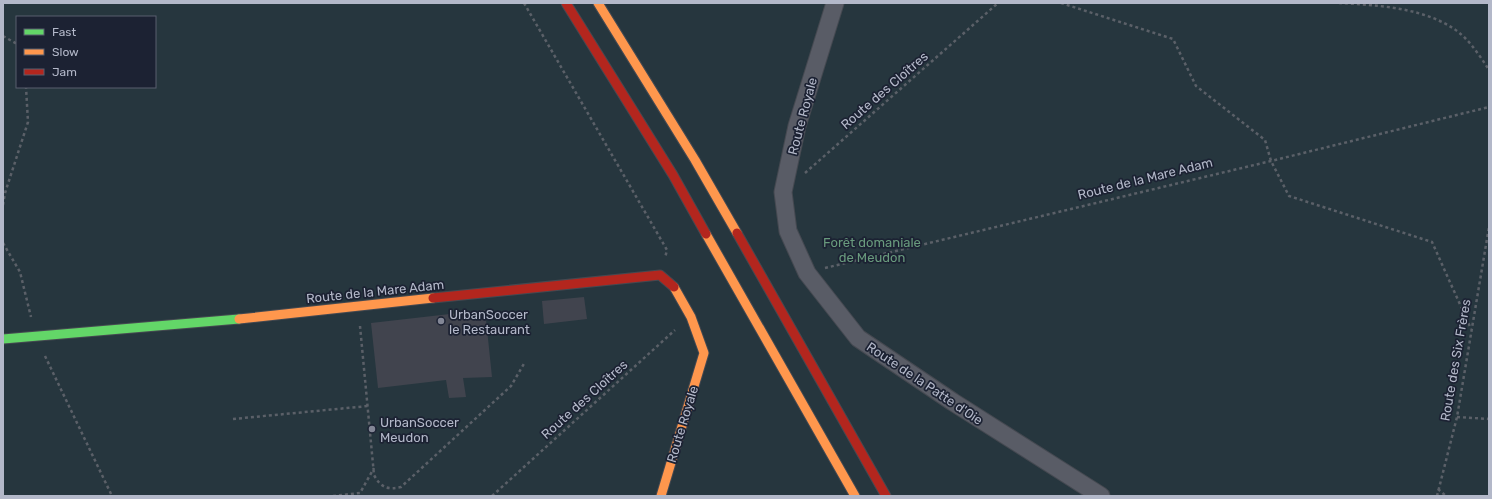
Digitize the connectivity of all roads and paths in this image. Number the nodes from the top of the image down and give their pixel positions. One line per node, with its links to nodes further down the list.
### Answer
1 (524, 3): 20 (path)
2 (566, 3): 37 (main road)
3 (598, 3): 38 (main road)
4 (834, 3): 14 (street, Route Royale)
5 (998, 3): 14 (path, Route des Cloîtres)
6 (1061, 3): 13 (path)
7 (1339, 3): 10 (path)
8 (3, 36): 9 (path)
9 (16, 43)
10 (1489, 70)
11 (26, 88): 15 (path)
12 (1489, 107): 13 (path, Route de la Mare Adam)
13 (1271, 161): 19 (path, Route de la Mare Adam); 23 (path)
14 (783, 192): 17 (street, Route Royale)
15 (3, 205)
16 (1489, 228): 23 (path, Route des Six Frères)
17 (788, 231): 19 (street, Route de la Patte d'Oie)
18 (3, 243): 24 (path)
19 (807, 273): 39 (street, Route de la Patte d'Oie)
20 (660, 275): 21 (main road, Route de la Mare Adam); 22 (main road)
21 (358, 306): 24 (main road, Route de la Mare Adam); 27 (path)
22 (691, 317): 35 (path, Route des Cloîtres); 36 (main road, Route Royale)
23 (1471, 329): 28 (path, Route des Six Frères)
24 (36, 336): 25 (main road, Route de la Mare Adam); 33 (path)
25 (3, 339)
26 (525, 362): 31 (path)
27 (368, 406): 29 (path); 31 (path)
28 (1456, 417): 30 (path); 32 (path, Route des Six Frères)
29 (233, 419)
30 (1489, 419)
31 (374, 468): 34 (path)
32 (1438, 489): 40 (path, Route des Six Frères); 41 (path)
33 (112, 496)
34 (333, 496)
35 (492, 496)
36 (661, 496)
37 (855, 496)
38 (886, 496)
39 (1101, 496)
40 (1437, 496)
41 (1446, 496)

